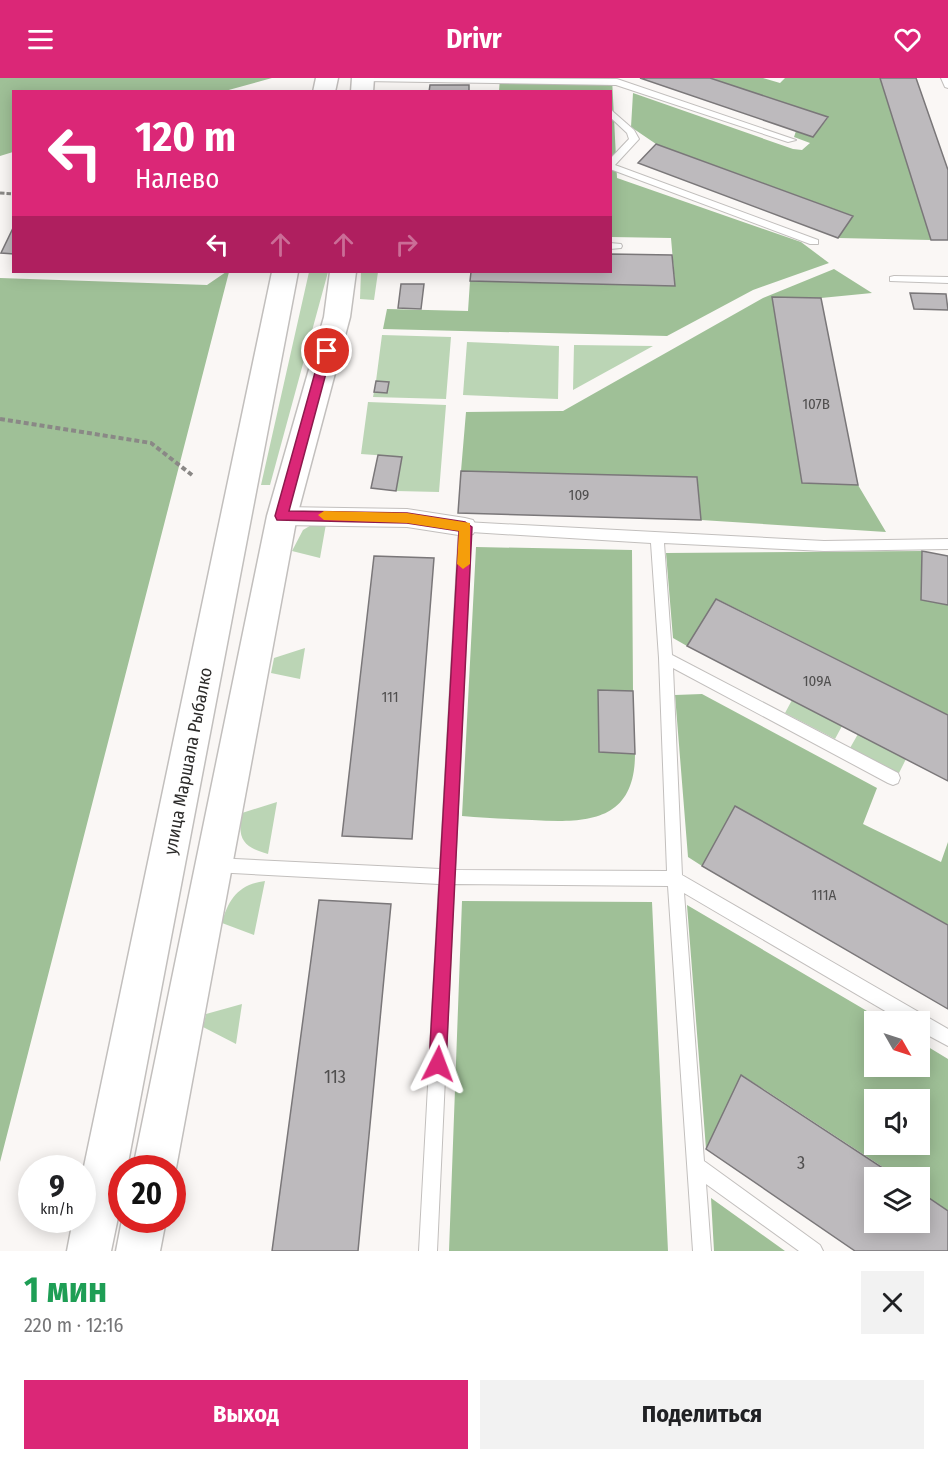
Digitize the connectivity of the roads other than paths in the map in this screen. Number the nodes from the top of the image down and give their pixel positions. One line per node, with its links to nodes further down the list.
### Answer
1 (363, 78): 3 (lane)
2 (945, 78): 5 (lane)
3 (489, 79): 4 (lane)
4 (609, 84): 7 (lane)
5 (948, 85)
6 (612, 114): 8 (lane)
7 (791, 140)
8 (612, 163)
9 (612, 166): 10 (lane)
10 (814, 242)
11 (285, 273): 28 (main road, улица Маршала Рыбалко)
12 (343, 273): 15 (main road)
13 (894, 279): 14 (lane)
14 (948, 280)
15 (282, 516): 16 (street); 21 (main road)
16 (465, 527): 17 (lane); 22 (lane)
17 (657, 538): 18 (lane); 19 (lane)
18 (948, 544)
19 (666, 658): 20 (lane); 23 (lane)
20 (893, 778)
21 (212, 865): 22 (lane); 25 (main road)
22 (448, 877): 23 (lane); 30 (lane)
23 (675, 879): 24 (lane); 26 (lane)
24 (948, 1038)
25 (156, 1155)
26 (696, 1166): 31 (lane); 32 (lane)
27 (141, 1233): 29 (main road)
28 (89, 1251)
29 (138, 1251)
30 (428, 1251)
31 (702, 1251)
32 (814, 1251)

